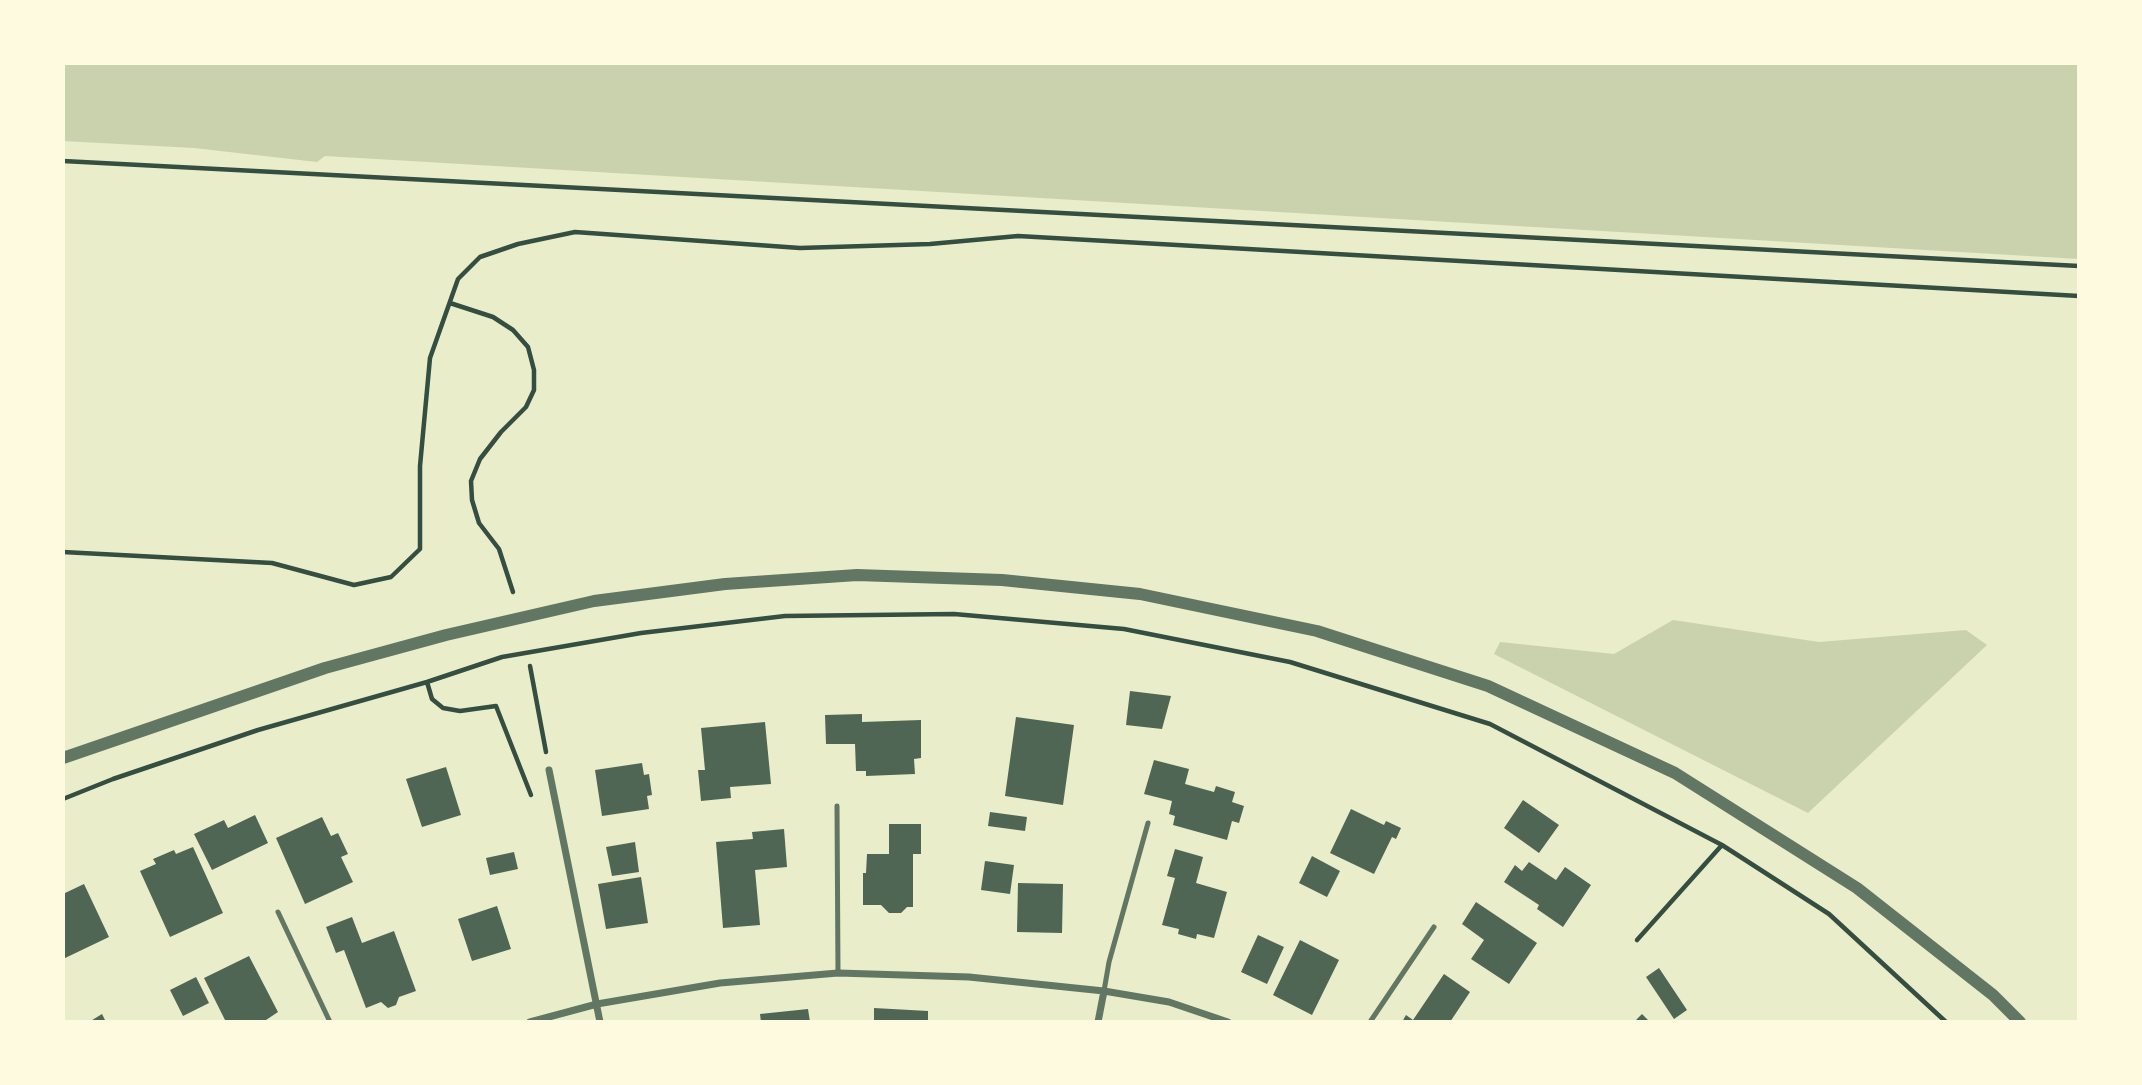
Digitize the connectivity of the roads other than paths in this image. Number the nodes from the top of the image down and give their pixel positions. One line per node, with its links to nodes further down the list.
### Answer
1 (63, 758): 16 (street)
2 (549, 770): 9 (street)
3 (836, 806): 7 (lane)
4 (1148, 823): 8 (lane)
5 (278, 912): 10 (lane)
6 (1434, 927): 15 (lane)
7 (838, 973): 8 (street); 9 (street)
8 (1104, 992): 13 (street); 14 (street)
9 (597, 1004): 11 (street); 12 (street)
10 (330, 1022)
11 (530, 1022)
12 (600, 1022)
13 (1098, 1022)
14 (1228, 1022)
15 (1370, 1022)
16 (2020, 1022)

